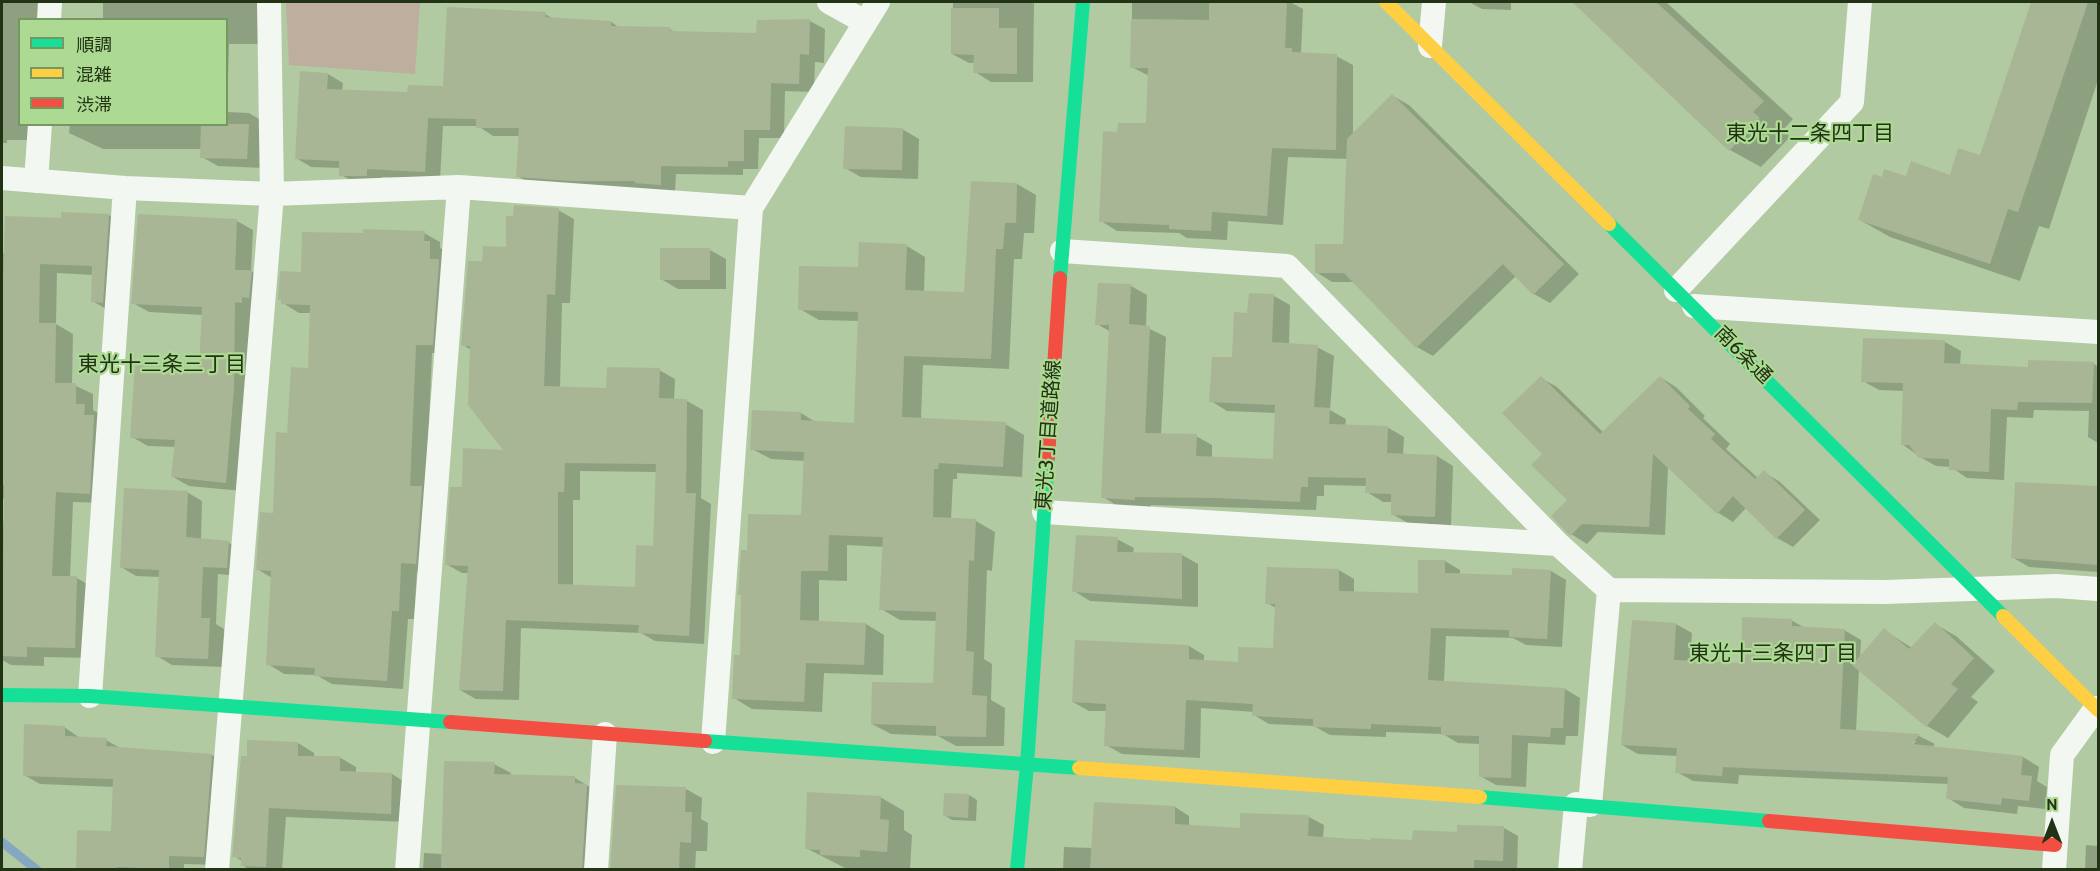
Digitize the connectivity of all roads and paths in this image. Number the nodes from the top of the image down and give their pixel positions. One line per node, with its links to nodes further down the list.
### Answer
1 (50, 2): 9 (street)
2 (269, 2): 17 (street)
3 (829, 2): 10 (street)
4 (878, 2): 10 (street)
5 (1083, 2): 19 (street, 東光3丁目道路線)
6 (1386, 2): 11 (street, 南6条通)
7 (1434, 2): 11 (street)
8 (1860, 2): 20 (street)
9 (49, 18)
10 (865, 22): 18 (street)
11 (1430, 46): 20 (street, 南6条通)
12 (40, 126): 14 (street)
13 (2, 178): 14 (street)
14 (36, 181): 16 (street)
15 (459, 187): 17 (street); 18 (street); 32 (street)
16 (125, 188): 17 (street); 29 (street)
17 (272, 194): 30 (street)
18 (752, 208): 34 (street)
19 (1062, 251): 23 (street, 東光3丁目道路線); 24 (street)
20 (1676, 290): 21 (street, 南6条通)
21 (1694, 306): 22 (street); 27 (street, 南6条通)
22 (2098, 332)
23 (1044, 512): 24 (street); 35 (street, 東光3丁目道路線)
24 (1557, 544): 26 (street)
25 (2098, 589): 27 (street)
26 (1609, 590): 27 (street); 36 (street)
27 (1977, 590): 31 (street, 南6条通)
28 (2, 695): 29 (street)
29 (90, 696): 30 (street)
30 (231, 706): 32 (street); 38 (street)
31 (2097, 709): 37 (street)
32 (419, 720): 33 (street); 39 (street)
33 (605, 734): 34 (street); 40 (street)
34 (713, 742): 35 (street)
35 (1027, 765): 36 (street); 41 (street, 東光3丁目道路線)
36 (1583, 805): 37 (street); 42 (street)
37 (2055, 845): 43 (street)
38 (217, 870)
39 (407, 870)
40 (596, 870)
41 (1017, 870)
42 (1570, 870)
43 (2054, 870)

